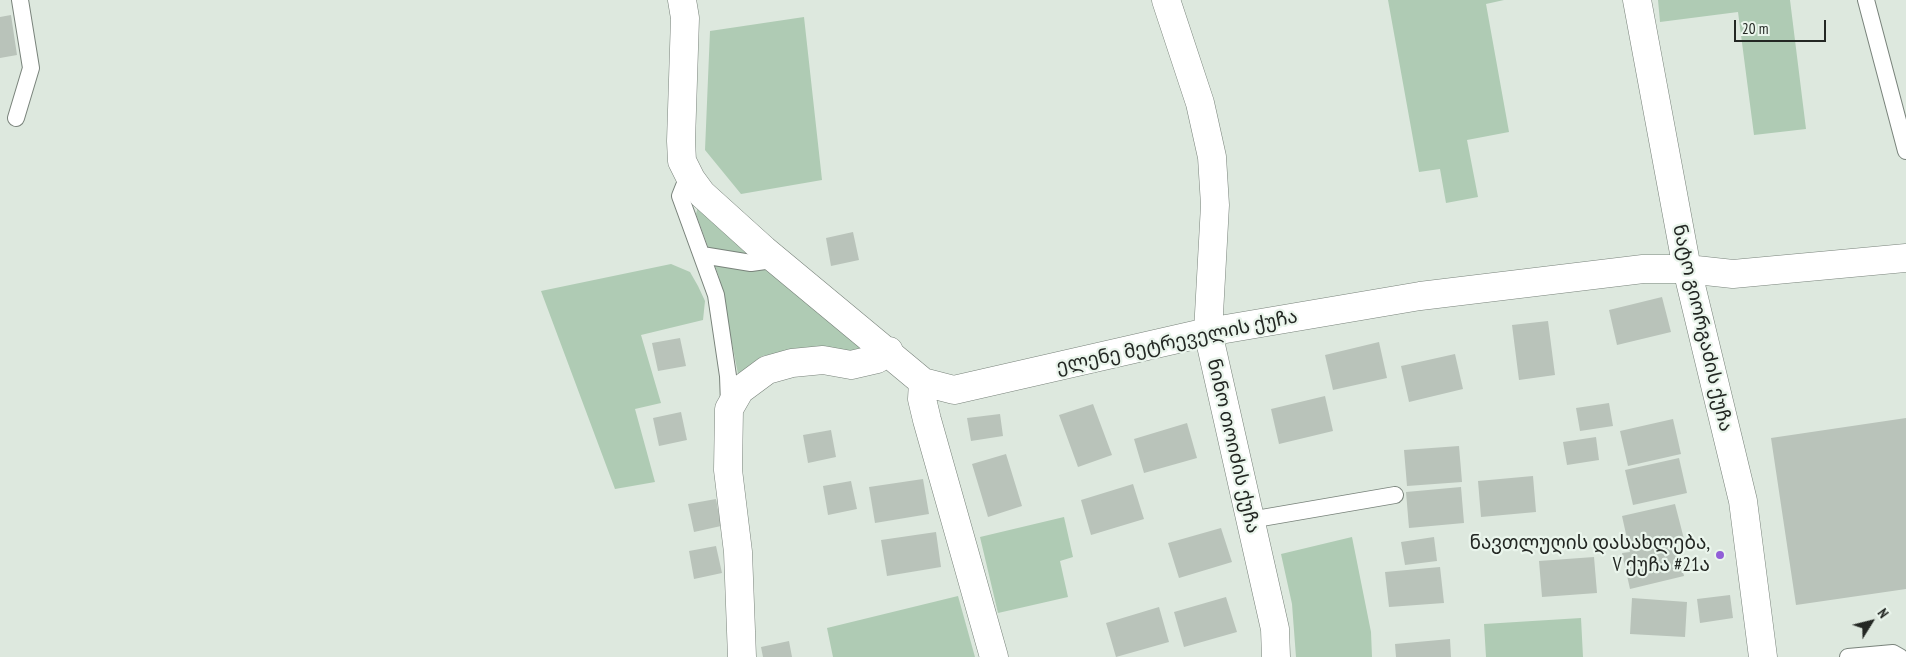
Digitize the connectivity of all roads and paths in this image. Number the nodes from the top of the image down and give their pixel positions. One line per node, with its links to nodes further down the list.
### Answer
1 (20, 0): 6 (lane)
2 (682, 0): 8 (street, ელენე მეტრეველის ქუჩა)
3 (1166, 0): 13 (street, ნინო თოიძის ქუჩა)
4 (1637, 0): 12 (street, ნატო გიორგაძის ქუჩა)
5 (1866, 0): 7 (lane)
6 (16, 118)
7 (1906, 151)
8 (691, 179): 9 (lane); 10 (street, ელენე მეტრეველის ქუჩა)
9 (702, 255): 10 (lane); 16 (lane)
10 (771, 255): 14 (street, ელენე მეტრეველის ქუჩა)
11 (1906, 258): 12 (street, ელენე მეტრეველის ქუჩა)
12 (1687, 269): 13 (street, ელენე მეტრეველის ქუჩა); 22 (street, ნატო გიორგაძის ქუჩა)
13 (1208, 332): 15 (street, ელენე მეტრეველის ქუჩა); 18 (street, ნინო თოიძის ქუჩა)
14 (889, 351): 15 (street, ელენე მეტრეველის ქუჩა); 16 (street)
15 (923, 382): 20 (street)
16 (729, 409): 19 (street)
17 (1395, 495): 18 (lane)
18 (1250, 520): 21 (street, ნინო თოიძის ქუჩა)
19 (742, 657)
20 (994, 657)
21 (1276, 657)
22 (1763, 657)
23 (1848, 657): 24 (lane)
24 (1900, 657)

